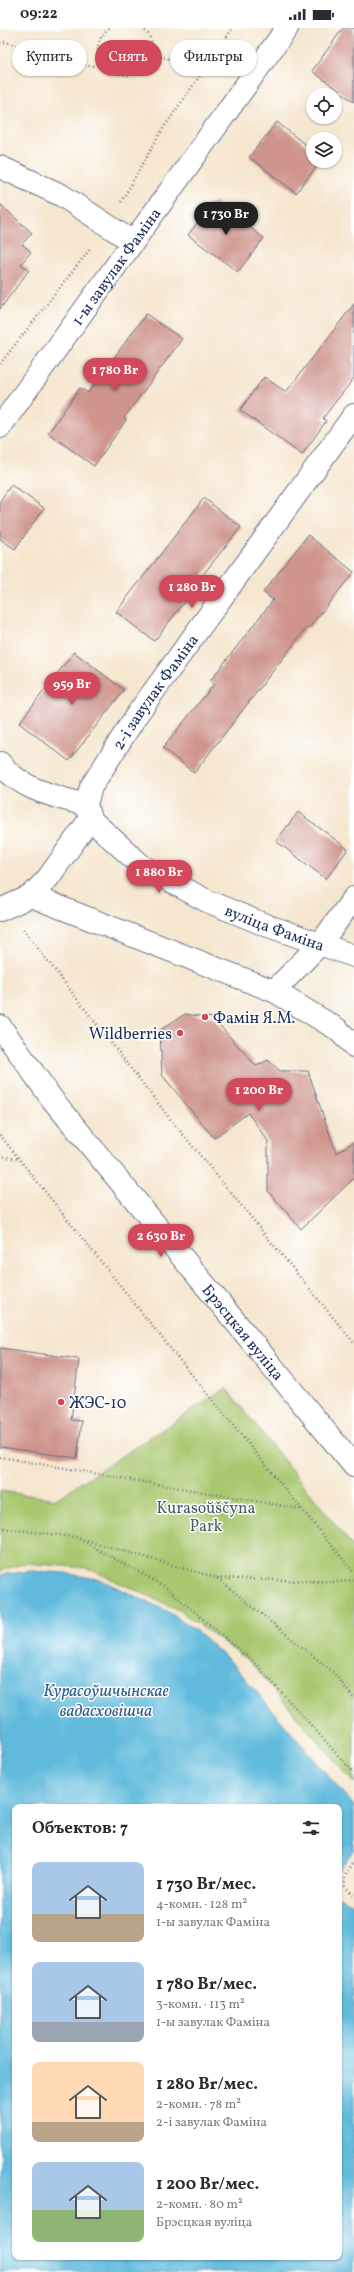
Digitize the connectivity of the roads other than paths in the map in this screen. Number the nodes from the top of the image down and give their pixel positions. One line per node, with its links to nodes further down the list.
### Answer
1 (287, 28): 3 (street, 1-ы завулак Фаміна)
2 (0, 167): 3 (street)
3 (133, 242): 5 (street, 1-ы завулак Фаміна)
4 (354, 415): 7 (street, 2-і завулак Фаміна)
5 (0, 427)
6 (0, 763): 7 (street)
7 (88, 812): 8 (street); 11 (street, вуліца Фаміна)
8 (32, 896): 10 (street); 13 (street)
9 (354, 898): 11 (street)
10 (3, 908)
11 (320, 944): 12 (street, вуліца Фаміна); 13 (street)
12 (354, 956)
13 (274, 991): 15 (street)
14 (0, 1026): 16 (street, Брэсцкая вуліца)
15 (354, 1046)
16 (354, 1466)

